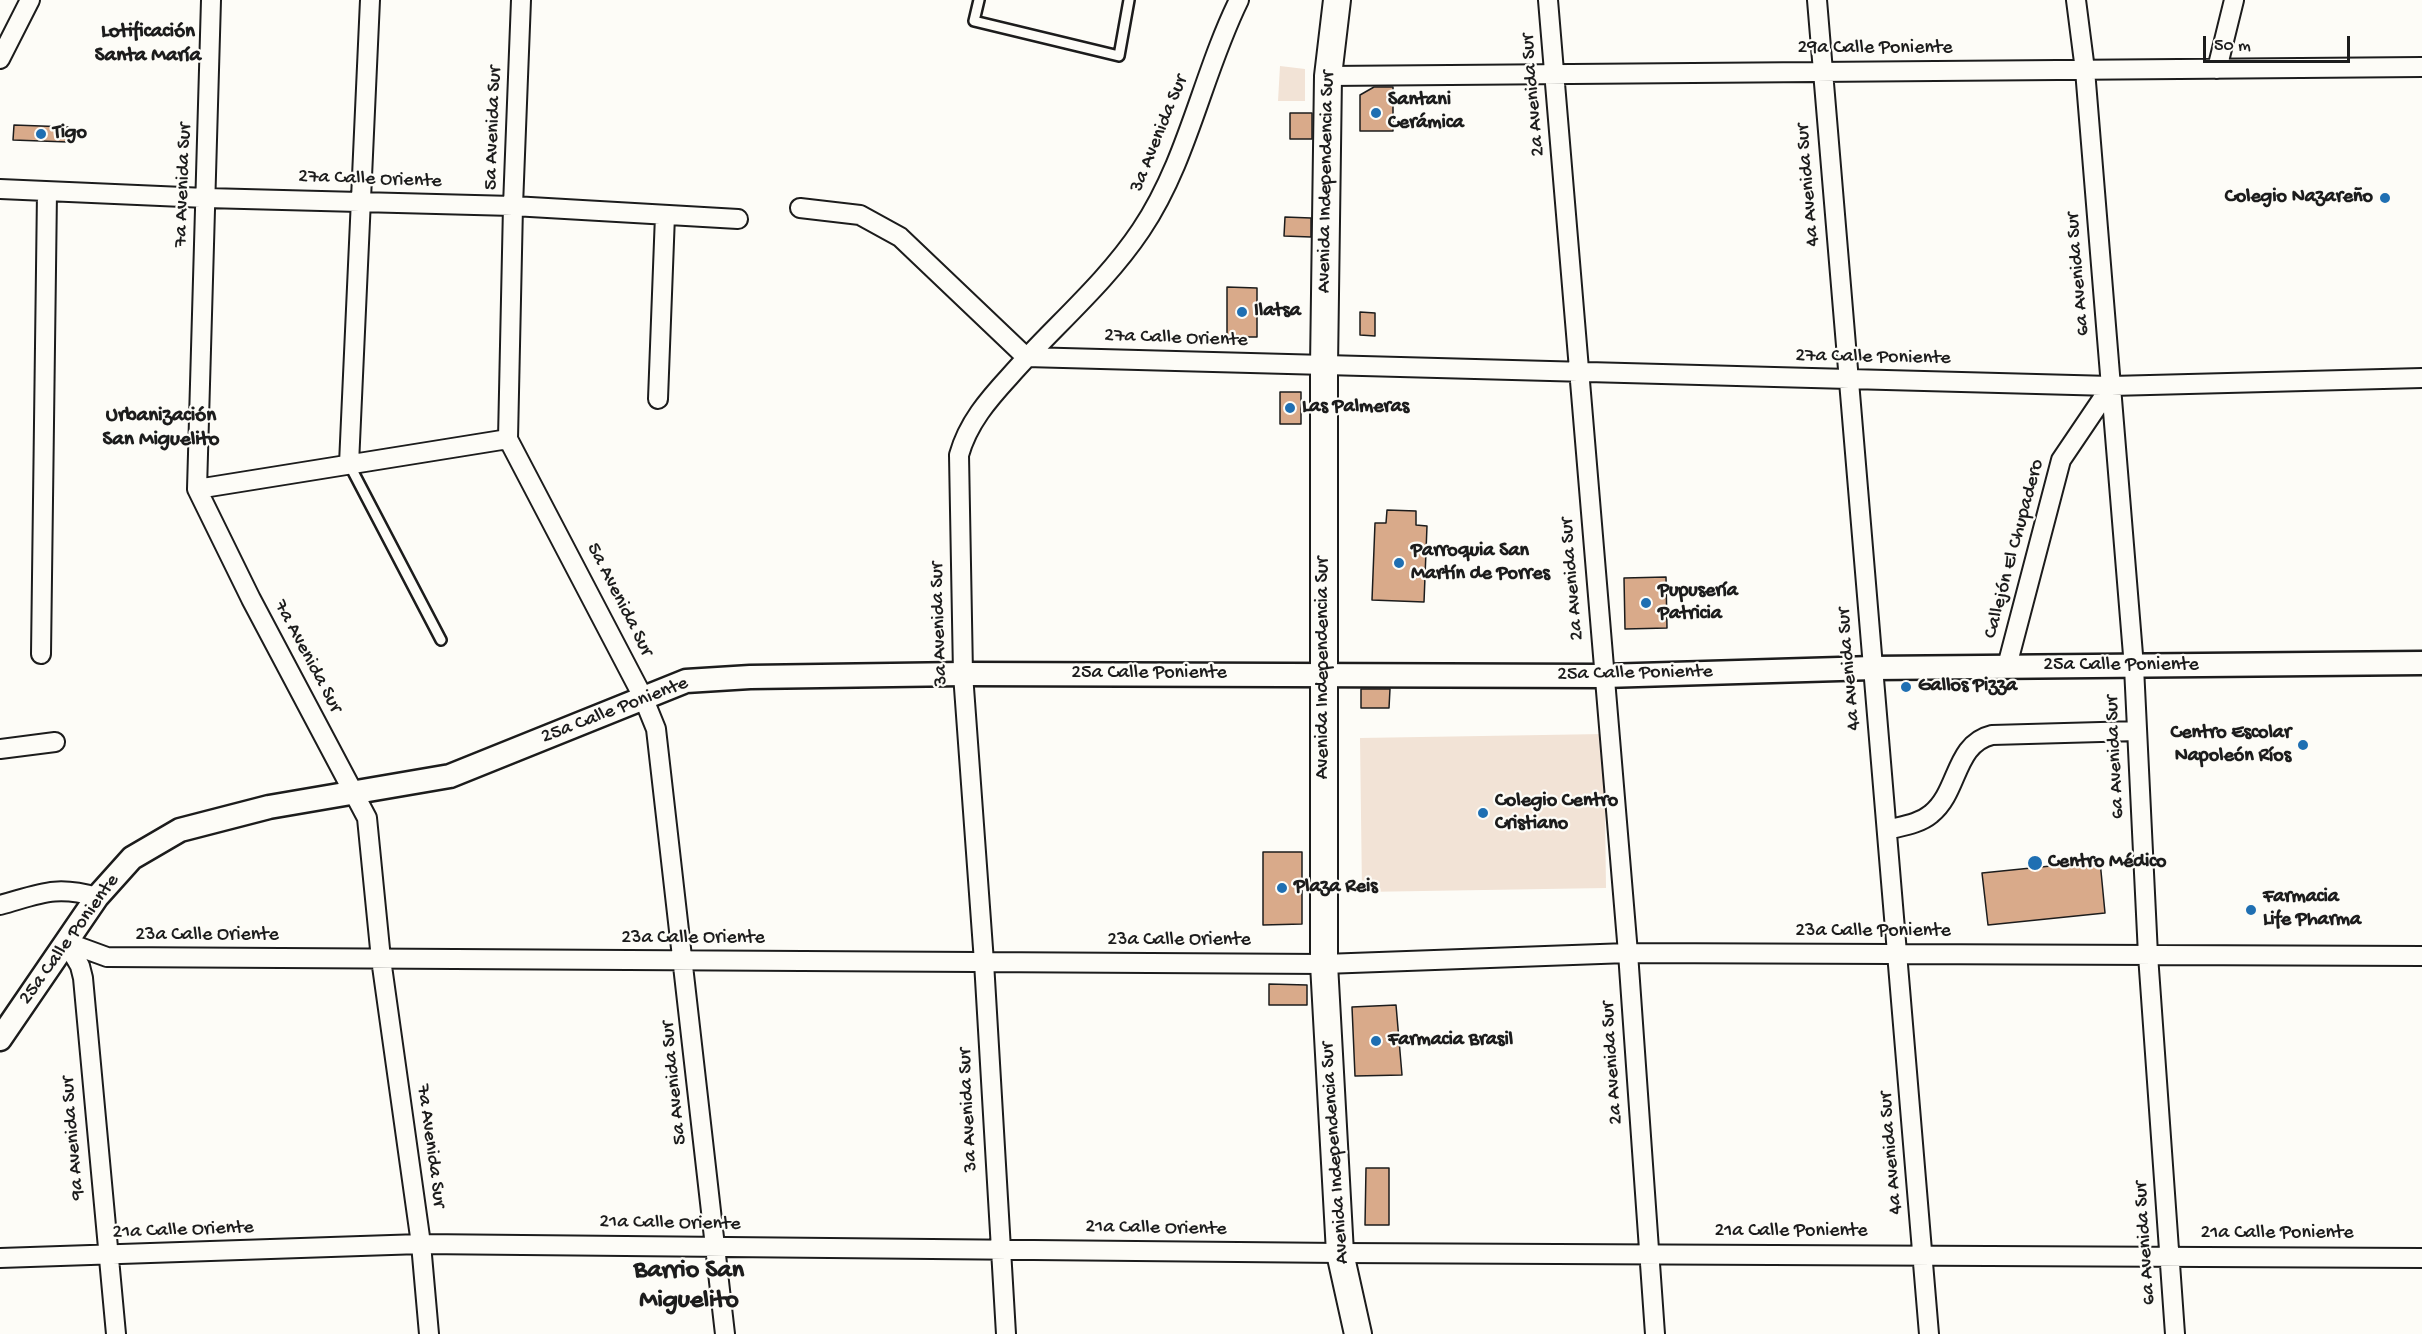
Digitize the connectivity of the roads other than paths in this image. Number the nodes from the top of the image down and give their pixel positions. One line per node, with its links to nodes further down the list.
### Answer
1 (30, 0): 13 (street)
2 (211, 0): 22 (street, 7a Avenida Sur)
3 (370, 0): 23 (street)
4 (521, 0): 24 (street, 5a Avenida Sur)
5 (979, 0): 6 (lane)
6 (1129, 0)
7 (1239, 0): 28 (street, 3a Avenida Sur)
8 (1337, 0): 19 (main road, Avenida Independencia Sur)
9 (1548, 0): 18 (street, 2a Avenida Sur)
10 (1817, 0): 17 (street, 4a Avenida Sur)
11 (2076, 0): 16 (street, 6a Avenida Sur)
12 (2234, 0): 15 (street)
13 (0, 59)
14 (2422, 67): 15 (street, 29a Calle Poniente)
15 (2217, 69): 16 (street, 29a Calle Poniente)
16 (2085, 70): 17 (street, 29a Calle Poniente); 33 (street, 6a Avenida Sur)
17 (1823, 72): 18 (street, 29a Calle Poniente); 32 (street, 4a Avenida Sur)
18 (1555, 74): 19 (street, 29a Calle Poniente); 30 (street, 2a Avenida Sur)
19 (1328, 76): 29 (main road, Avenida Independencia Sur)
20 (0, 189): 21 (street, 27a Calle Oriente)
21 (47, 192): 22 (street, 27a Calle Oriente); 39 (street)
22 (206, 198): 23 (street, 27a Calle Oriente); 37 (street, 7a Avenida Sur)
23 (360, 201): 24 (street, 27a Calle Oriente); 36 (street)
24 (513, 206): 26 (street, 27a Calle Oriente); 35 (street, 5a Avenida Sur)
25 (800, 208): 28 (street)
26 (665, 215): 27 (street, 27a Calle Oriente); 34 (street)
27 (738, 219)
28 (1026, 357): 29 (street, 27a Calle Oriente); 44 (street, 3a Avenida Sur)
29 (1324, 366): 30 (street, 27a Calle Poniente); 45 (main road, Avenida Independencia Sur)
30 (1579, 373): 32 (street, 27a Calle Poniente); 46 (street, 2a Avenida Sur)
31 (2422, 378): 33 (street, 27a Calle Poniente)
32 (1848, 380): 33 (street, 27a Calle Poniente); 43 (street, 4a Avenida Sur)
33 (2111, 386): 41 (street, Callejón El Chupadero); 42 (street, 6a Avenida Sur)
34 (658, 399)
35 (508, 439): 36 (street); 47 (street, 5a Avenida Sur)
36 (349, 464): 37 (street); 38 (lane)
37 (197, 489): 51 (street, 7a Avenida Sur)
38 (441, 640)
39 (41, 654)
40 (2422, 663): 42 (street, 25a Calle Poniente)
41 (2007, 666): 42 (street, 25a Calle Poniente); 43 (street, 25a Calle Poniente)
42 (2134, 667): 48 (street, 6a Avenida Sur)
43 (1873, 668): 46 (street, 25a Calle Poniente); 52 (street, 4a Avenida Sur)
44 (963, 674): 45 (street, 25a Calle Poniente); 47 (street, 25a Calle Poniente); 62 (street, 3a Avenida Sur)
45 (1325, 674): 46 (street, 25a Calle Poniente); 63 (main road, Avenida Independencia Sur)
46 (1604, 676): 56 (street, 2a Avenida Sur)
47 (643, 697): 51 (street, 25a Calle Poniente); 61 (street, 5a Avenida Sur)
48 (2137, 731): 52 (street); 58 (street, 6a Avenida Sur)
49 (55, 742): 50 (street)
50 (0, 749)
51 (356, 794): 53 (street, 25a Calle Poniente); 60 (street, 7a Avenida Sur)
52 (1887, 830): 57 (street, 4a Avenida Sur)
53 (97, 897): 54 (street); 55 (street, 25a Calle Poniente)
54 (0, 905)
55 (66, 942): 60 (street, 23a Calle Oriente); 64 (street, 25a Calle Poniente); 70 (street, 9a Avenida Sur)
56 (1628, 953): 57 (street, 23a Calle Poniente); 63 (street, 23a Calle Poniente); 69 (street, 2a Avenida Sur)
57 (1898, 954): 58 (street, 23a Calle Poniente); 71 (street, 4a Avenida Sur)
58 (2148, 955): 59 (street, 23a Calle Poniente); 72 (street, 6a Avenida Sur)
59 (2422, 956)
60 (381, 959): 61 (street, 23a Calle Oriente); 65 (street, 7a Avenida Sur)
61 (684, 961): 62 (street, 23a Calle Oriente); 66 (street, 5a Avenida Sur)
62 (984, 962): 63 (street, 23a Calle Oriente); 67 (street, 3a Avenida Sur)
63 (1324, 964): 68 (main road, Avenida Independencia Sur)
64 (0, 1039)
65 (421, 1244): 66 (street, 21a Calle Oriente); 70 (street, 21a Calle Oriente); 76 (street, 7a Avenida Sur)
66 (715, 1247): 67 (street, 21a Calle Oriente); 77 (street, 5a Avenida Sur)
67 (999, 1250): 68 (street, 21a Calle Oriente); 78 (street, 3a Avenida Sur)
68 (1340, 1253): 69 (street, 21a Calle Poniente); 79 (main road, Avenida Independencia Sur)
69 (1648, 1254): 71 (street, 21a Calle Poniente); 80 (street, 2a Avenida Sur)
70 (107, 1256): 73 (street, 21a Calle Oriente); 75 (street, 9a Avenida Sur)
71 (1922, 1256): 72 (street, 21a Calle Poniente); 81 (street, 4a Avenida Sur)
72 (2169, 1256): 74 (street, 21a Calle Poniente); 82 (street, 6a Avenida Sur)
73 (0, 1258)
74 (2422, 1258)
75 (116, 1334)
76 (429, 1334)
77 (725, 1334)
78 (1006, 1334)
79 (1358, 1334)
80 (1655, 1334)
81 (1929, 1334)
82 (2175, 1334)

